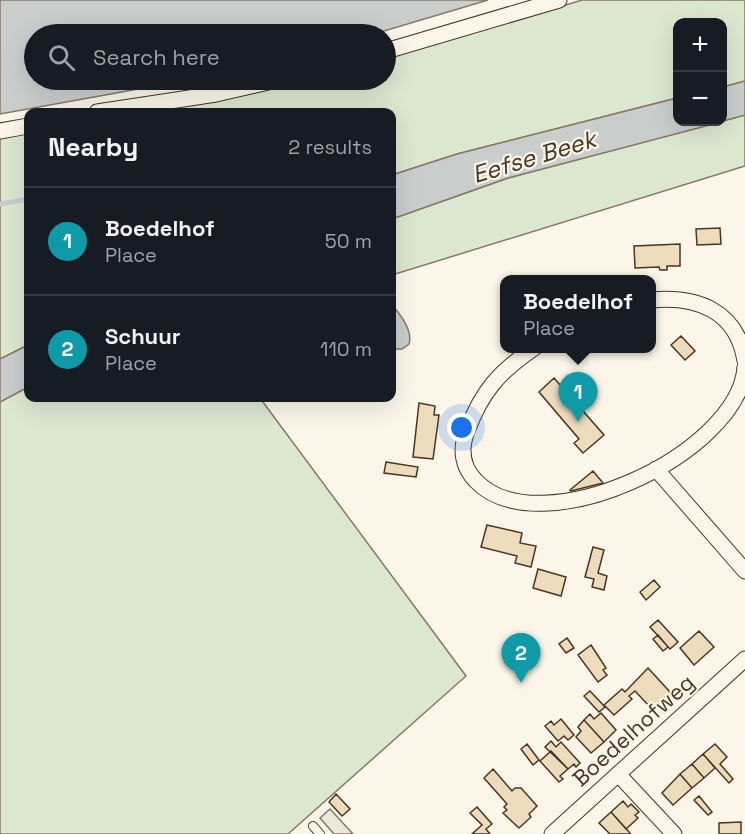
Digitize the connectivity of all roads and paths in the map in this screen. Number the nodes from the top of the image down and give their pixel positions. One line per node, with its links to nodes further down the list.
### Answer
1 (559, 0): 2 (street)
2 (396, 48)
3 (233, 90): 4 (street)
4 (123, 108)
5 (24, 127): 6 (street)
6 (0, 131)
7 (656, 300): 9 (street)
8 (527, 353): 11 (street)
9 (745, 361)
10 (745, 367): 11 (street)
11 (656, 470): 12 (street)
12 (745, 572)
13 (745, 660): 14 (street, Boedelhofweg)
14 (618, 774): 17 (street, Boedelhofweg); 18 (street)
15 (313, 826): 16 (lane)
16 (320, 834)
17 (552, 834)
18 (674, 834)

